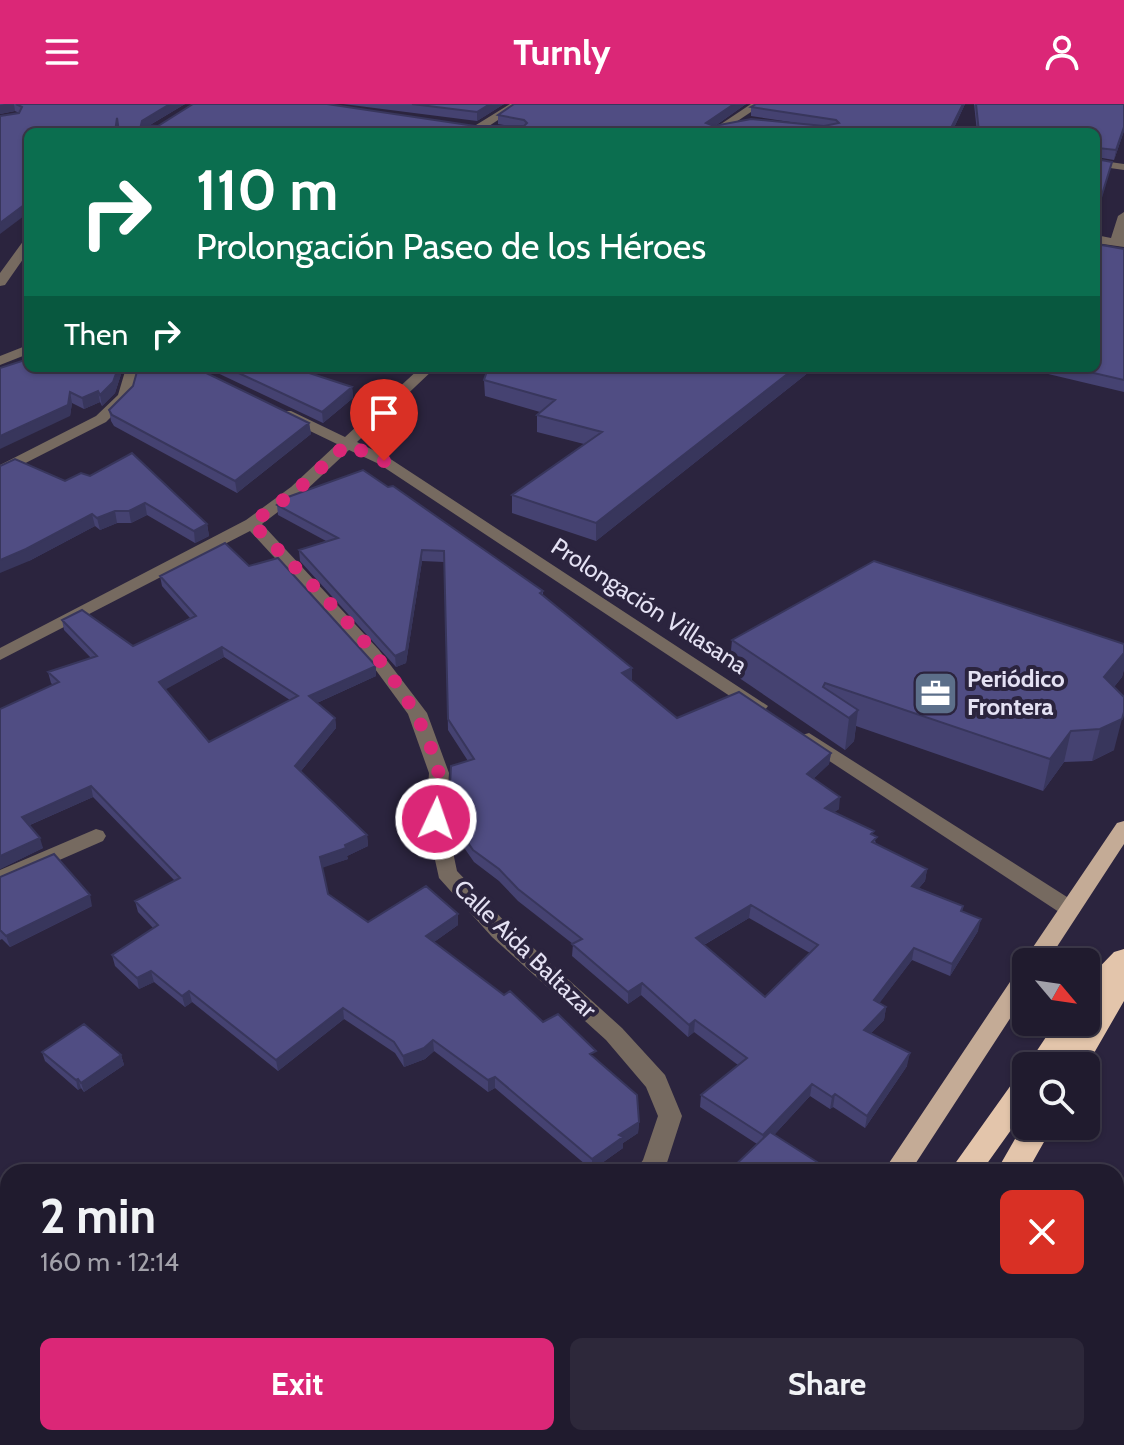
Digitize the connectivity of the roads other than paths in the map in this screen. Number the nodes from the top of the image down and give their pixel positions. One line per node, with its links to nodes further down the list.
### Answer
1 (517, 104): 7 (street)
2 (758, 104): 3 (street)
3 (730, 120): 4 (street); 8 (street)
4 (759, 124)
5 (465, 125): 6 (street)
6 (474, 128)
7 (483, 128)
8 (719, 128)
9 (1100, 164): 10 (street)
10 (1124, 167)
11 (1124, 216): 13 (street)
12 (1100, 240): 13 (street)
13 (1120, 242)
14 (24, 249): 15 (street)
15 (0, 282)
16 (24, 351): 17 (street)
17 (0, 361)
18 (132, 372): 22 (street)
19 (424, 372): 21 (street)
20 (275, 409): 21 (street, Prolongación Villasana)
21 (347, 444): 23 (street); 28 (street, Prolongación Villasana)
22 (0, 471)
23 (252, 523): 24 (street); 37 (street, Calle Aida Baltazar)
24 (0, 655)
25 (1124, 828): 28 (main road)
26 (96, 836): 27 (street)
27 (0, 879)
28 (1070, 909): 29 (main road)
29 (1044, 948)
30 (1124, 959): 32 (highway)
31 (1124, 977): 34 (highway)
32 (1100, 982)
33 (1012, 997): 38 (main road)
34 (1080, 1052)
35 (1012, 1105): 39 (highway)
36 (1030, 1140): 40 (highway)
37 (655, 1164)
38 (901, 1164)
39 (970, 1164)
40 (1016, 1164)

